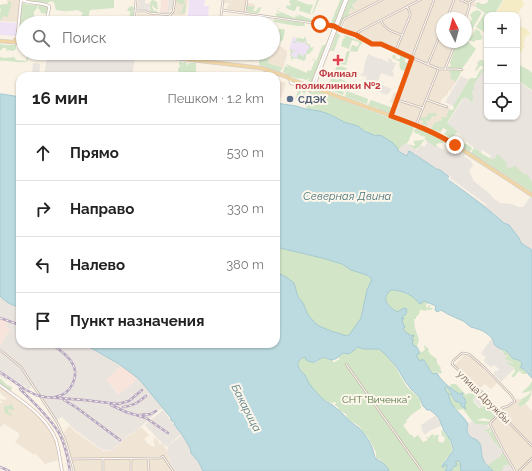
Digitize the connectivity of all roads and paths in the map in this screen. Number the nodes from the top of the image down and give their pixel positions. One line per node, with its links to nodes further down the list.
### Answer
1 (22, 0): 13 (main road); 15 (main road)
2 (136, 0): 18 (street)
3 (175, 0): 22 (street)
4 (222, 0): 17 (street)
5 (247, 0): 21 (street)
6 (346, 0): 30 (main road)
7 (382, 0): 31 (street)
8 (420, 0): 16 (street)
9 (434, 0): 39 (street)
10 (454, 0): 19 (street)
11 (461, 0): 14 (street)
12 (474, 0): 14 (street)
13 (27, 2): 15 (main road); 24 (main road)
14 (469, 3): 20 (street)
15 (20, 6): 23 (main road)
16 (407, 7): 29 (street); 33 (street)
17 (222, 10): 21 (street); 26 (street)
18 (135, 11): 22 (street); 25 (street)
19 (449, 12)
20 (468, 12)
21 (245, 13): 27 (street)
22 (170, 15)
23 (19, 16)
24 (47, 16)
25 (135, 16)
26 (221, 16)
27 (264, 16)
28 (280, 18): 30 (street)
29 (380, 20): 32 (street); 33 (street)
30 (335, 27): 31 (street); 49 (main road)
31 (339, 29): 32 (street)
32 (356, 35): 38 (street)
33 (402, 35): 38 (street)
34 (0, 40): 35 (main road)
35 (16, 42)
36 (436, 45): 43 (street)
37 (453, 48): 45 (street)
38 (396, 51): 39 (street)
39 (412, 58): 43 (street); 50 (street)
40 (192, 60): 42 (main road)
41 (215, 60): 42 (street)
42 (215, 63): 47 (main road)
43 (428, 64): 44 (street)
44 (439, 69): 45 (street); 51 (street)
45 (444, 69): 46 (street)
46 (462, 70)
47 (272, 72)
48 (280, 75): 49 (main road)
49 (312, 87): 54 (main road)
50 (397, 100): 53 (street); 54 (street)
51 (426, 100): 52 (street); 53 (street)
52 (447, 107)
53 (422, 108): 55 (street)
54 (391, 116): 55 (main road)
55 (416, 125): 56 (main road)
56 (532, 195)
57 (0, 350): 65 (street)
58 (346, 364): 73 (street)
59 (0, 385): 67 (main road)
60 (500, 412): 60 (street, улица Дружбы); 61 (street, улица Дружбы); 74 (street)
61 (532, 446)
62 (131, 458): 63 (street); 66 (street); 70 (street)
63 (148, 458): 71 (street); 72 (street)
64 (532, 458): 75 (street)
65 (71, 459): 66 (street); 68 (street)
66 (103, 459): 69 (street)
67 (62, 471)
68 (74, 471)
69 (103, 471)
70 (130, 471)
71 (149, 471)
72 (173, 471)
73 (422, 471)
74 (515, 471)
75 (519, 471)

